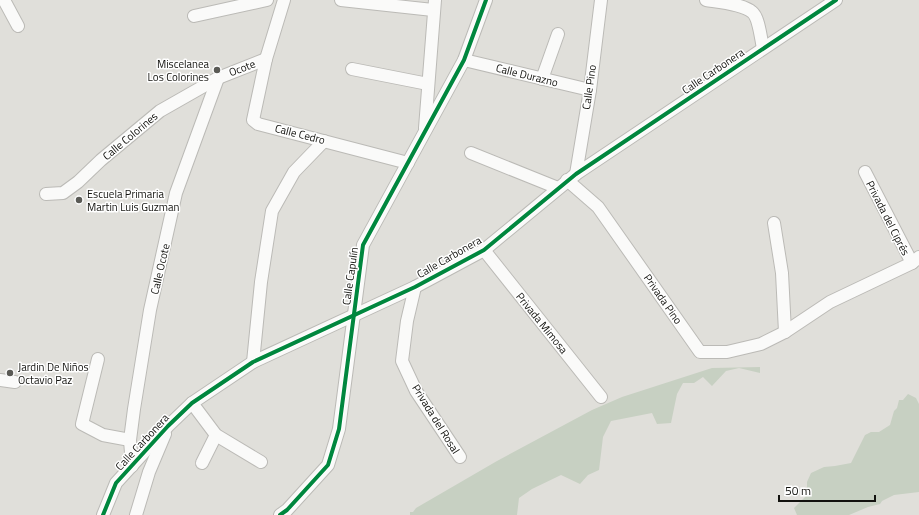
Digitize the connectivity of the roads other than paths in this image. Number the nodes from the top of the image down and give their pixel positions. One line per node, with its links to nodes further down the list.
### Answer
1 (4, 0): 11 (street)
2 (267, 0): 10 (street)
3 (284, 0): 14 (street)
4 (341, 0): 9 (street)
5 (486, 0): 15 (street, Calle Capulín)
6 (601, 0): 20 (street, Calle Pino)
7 (706, 0): 13 (street)
8 (836, 0): 13 (street, Calle Carbonera)
9 (434, 5): 19 (street)
10 (194, 16)
11 (18, 26)
12 (558, 34): 18 (street)
13 (763, 48): 26 (street, Calle Carbonera)
14 (266, 59): 17 (street, Ocote); 22 (street, Calle Cedro)
15 (464, 60): 18 (street, Calle Durazno); 21 (street, Calle Capulín)
16 (352, 69): 19 (street)
17 (218, 78): 28 (street, Calle Colorines); 43 (street, Calle Ocote)
18 (542, 79): 20 (street, Calle Durazno)
19 (428, 84): 21 (street)
20 (590, 90): 26 (street, Calle Pino)
21 (425, 132): 24 (street, Calle Capulín)
22 (324, 141): 24 (street, Calle Cedro); 36 (street)
23 (471, 153): 27 (street)
24 (408, 163): 33 (street, Calle Capulín)
25 (864, 172): 31 (street, Privada del Ciprés)
26 (572, 177): 27 (street, Calle Carbonera); 34 (street, Privada Pino)
27 (558, 188): 30 (street, Calle Carbonera)
28 (46, 194)
29 (774, 223): 34 (street)
30 (484, 250): 32 (street, Calle Carbonera); 39 (street, Privada Mimosa)
31 (915, 260): 34 (street)
32 (415, 287): 33 (street, Calle Carbonera); 44 (street, Privada del Rosal)
33 (354, 315): 36 (street, Calle Carbonera); 50 (street, Calle Capulín)
34 (785, 332)
35 (98, 359): 43 (street)
36 (253, 362): 40 (street, Calle Carbonera)
37 (0, 380): 38 (street)
38 (15, 382)
39 (601, 397)
40 (192, 403): 41 (street, Calle Carbonera); 42 (street)
41 (168, 426): 47 (street, Calle Carbonera); 49 (street)
42 (216, 435): 45 (street); 46 (street)
43 (130, 440): 47 (street, Calle Ocote)
44 (460, 457)
45 (261, 462)
46 (202, 463)
47 (132, 466): 48 (street, Calle Carbonera)
48 (103, 515)
49 (136, 515)
50 (280, 515)

